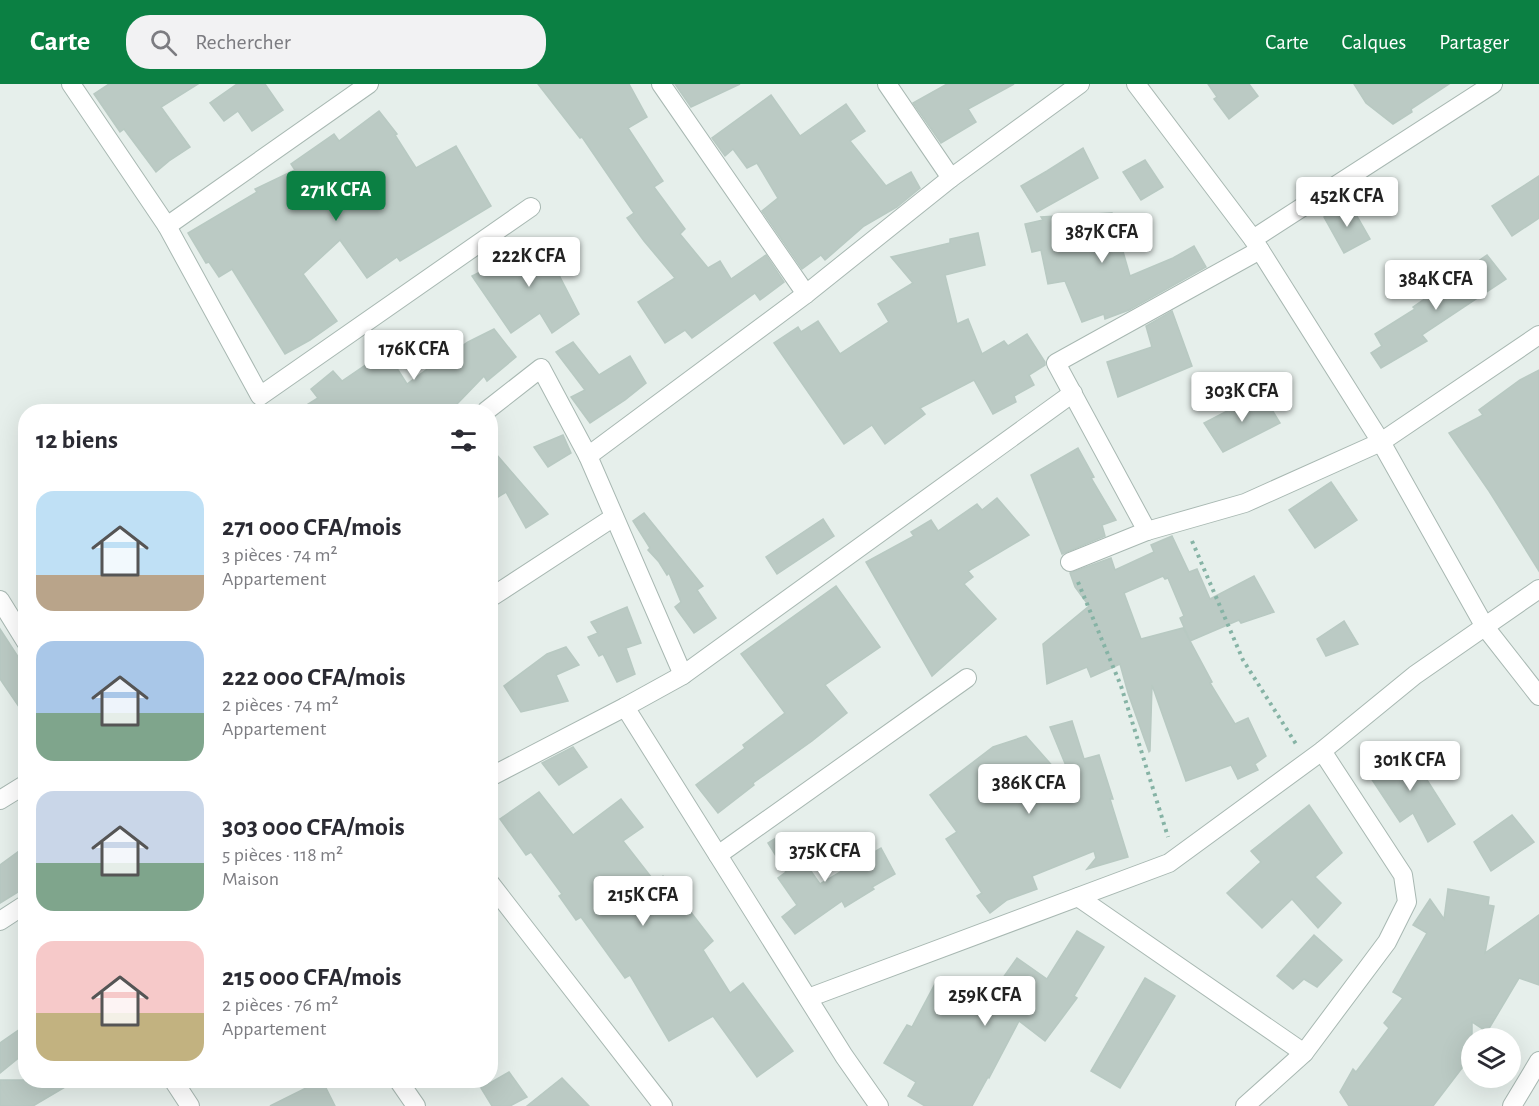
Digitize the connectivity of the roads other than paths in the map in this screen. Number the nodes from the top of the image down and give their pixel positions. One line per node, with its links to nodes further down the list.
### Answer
1 (71, 84): 10 (street)
2 (369, 84): 10 (street)
3 (661, 84): 12 (street)
4 (887, 84): 8 (street)
5 (1080, 84): 8 (street)
6 (1136, 84): 11 (street)
7 (1493, 84): 11 (street)
8 (951, 178): 12 (street)
9 (531, 207): 10 (street)
10 (167, 226)
11 (1256, 244): 14 (street); 16 (street)
12 (806, 294): 17 (street)
13 (1539, 335): 16 (street)
14 (1072, 393): 19 (street); 26 (street)
15 (495, 404): 17 (street)
16 (1381, 442): 19 (street); 24 (street)
17 (588, 456): 18 (street)
18 (614, 517): 22 (street); 26 (street)
19 (1147, 531): 20 (street)
20 (1070, 562)
21 (1539, 589): 24 (street)
22 (498, 593)
23 (0, 600): 25 (street)
24 (1485, 627): 28 (street); 30 (street)
25 (18, 629)
26 (682, 675): 29 (street)
27 (967, 678): 34 (street)
28 (1539, 696)
29 (625, 707): 31 (street); 34 (street)
30 (1322, 751): 36 (street); 40 (street)
31 (498, 773)
32 (18, 789): 33 (street)
33 (0, 800)
34 (718, 855): 39 (street)
35 (498, 893): 46 (street)
36 (1078, 897): 39 (street); 40 (street)
37 (18, 909): 38 (street)
38 (0, 921)
39 (808, 998): 47 (street)
40 (1304, 1053): 48 (street)
41 (1539, 1061): 49 (street)
42 (178, 1088): 44 (street)
43 (404, 1088): 45 (street)
44 (190, 1106)
45 (416, 1106)
46 (663, 1106)
47 (879, 1106)
48 (1245, 1106)
49 (1512, 1106)

